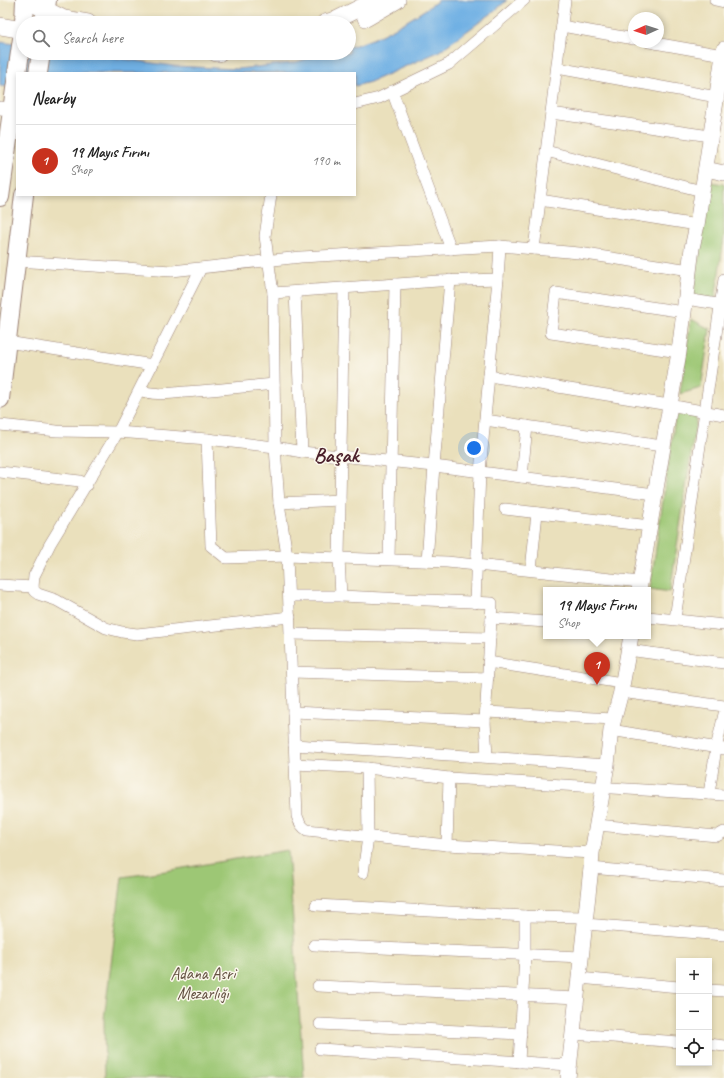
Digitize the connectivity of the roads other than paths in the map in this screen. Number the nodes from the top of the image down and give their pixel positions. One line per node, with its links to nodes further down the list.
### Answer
1 (25, 0): 8 (main road); 9 (highway)
2 (376, 0): 11 (main road)
3 (397, 0): 12 (main road)
4 (524, 0): 25 (street)
5 (565, 0): 14 (street)
6 (714, 0): 7 (street)
7 (724, 2)
8 (46, 11): 10 (main road)
9 (24, 16)
10 (57, 16)
11 (344, 16)
12 (356, 21)
13 (0, 26): 15 (main road)
14 (562, 26): 16 (street); 21 (street)
15 (16, 29)
16 (628, 38)
17 (664, 44): 18 (street)
18 (724, 51): 26 (main road)
19 (19, 60): 22 (highway)
20 (40, 60): 23 (highway)
21 (556, 68): 26 (street); 29 (street)
22 (17, 72)
23 (38, 72)
24 (16, 77): 28 (highway)
25 (392, 91): 27 (street); 41 (street)
26 (719, 94): 30 (main road)
27 (356, 104)
28 (6, 108): 37 (highway)
29 (551, 113): 30 (street); 31 (street)
30 (710, 136): 32 (main road)
31 (546, 151): 34 (street); 38 (street)
32 (706, 170): 33 (main road); 34 (main road)
33 (724, 172)
34 (702, 191): 39 (main road)
35 (24, 196): 43 (highway)
36 (271, 196): 44 (street)
37 (0, 197)
38 (540, 200): 39 (street); 42 (street)
39 (697, 224): 46 (main road)
40 (500, 246): 41 (street); 42 (street); 47 (street)
41 (451, 249): 44 (street)
42 (534, 249): 46 (street)
43 (16, 261): 45 (street); 56 (highway)
44 (268, 261): 45 (street); 53 (street)
45 (201, 268): 58 (street)
46 (690, 270): 55 (main road)
47 (498, 279): 49 (street); 59 (street)
48 (724, 279): 54 (street)
49 (450, 280): 50 (street); 76 (street)
50 (395, 284): 51 (street); 75 (street)
51 (344, 288): 52 (street); 74 (street)
52 (295, 292): 53 (street); 73 (street)
53 (273, 293): 60 (street)
54 (722, 305): 55 (street); 64 (street)
55 (685, 306): 57 (main road); 57 (street)
56 (7, 342): 58 (street); 62 (highway)
57 (679, 352): 63 (main road)
58 (152, 365): 61 (street)
59 (489, 376): 63 (street); 66 (street)
60 (274, 384): 61 (street); 72 (street)
61 (140, 390): 69 (street)
62 (0, 400)
63 (669, 405): 64 (street); 71 (main road)
64 (706, 412): 65 (street); 102 (street)
65 (724, 415)
66 (485, 420): 68 (street); 78 (street)
67 (0, 425): 69 (street)
68 (527, 426): 71 (street); 79 (street)
69 (118, 432): 70 (street); 80 (street)
70 (206, 439): 72 (street); 87 (street)
71 (662, 446): 81 (main road)
72 (275, 447): 73 (street); 83 (street)
73 (302, 452): 74 (street)
74 (341, 456): 75 (street); 82 (street)
75 (391, 461): 76 (street); 89 (street)
76 (434, 466): 78 (street); 90 (street)
77 (0, 472): 80 (street)
78 (480, 472): 79 (street); 91 (street)
79 (522, 477): 81 (street)
80 (86, 486): 95 (street)
81 (655, 494): 86 (main road)
82 (340, 500): 83 (street); 88 (street)
83 (278, 503): 87 (street)
84 (505, 509): 85 (street)
85 (537, 513): 86 (street); 92 (street)
86 (650, 526): 94 (main road)
87 (287, 556): 88 (street); 96 (street)
88 (339, 558): 89 (street); 97 (street)
89 (389, 559): 90 (street)
90 (427, 561): 91 (street)
91 (476, 565): 92 (street); 98 (street)
92 (531, 570): 94 (street)
93 (0, 585): 95 (street)
94 (639, 586)
95 (33, 587): 99 (street)
96 (289, 596): 97 (street); 99 (street)
97 (341, 596): 98 (street)
98 (475, 603): 101 (street)
99 (290, 617): 105 (street)
100 (651, 617): 102 (street)
101 (491, 618): 103 (street); 106 (street)
102 (675, 619): 104 (street)
103 (543, 622)
104 (724, 625)
105 (291, 634): 106 (street); 110 (street)
106 (490, 638): 108 (street)
107 (629, 643): 109 (street); 112 (main road)
108 (488, 662): 111 (street); 112 (street)
109 (724, 663)
110 (292, 672): 111 (street); 114 (street)
111 (488, 678): 116 (street)
112 (621, 687): 113 (street); 117 (main road)
113 (724, 706)
114 (293, 712): 116 (street); 118 (street)
115 (724, 714): 119 (street)
116 (485, 717): 117 (street); 120 (street)
117 (612, 724): 119 (street); 122 (main road)
118 (294, 745): 120 (street); 121 (street)
119 (720, 749): 126 (street)
120 (487, 758): 122 (street)
121 (295, 764): 123 (street); 130 (street)
122 (607, 765): 125 (main road)
123 (367, 768): 124 (street); 130 (street)
124 (449, 778): 125 (street); 131 (street)
125 (602, 788): 126 (street); 128 (main road)
126 (709, 794): 127 (street)
127 (724, 795)
128 (597, 825): 129 (street); 132 (main road)
129 (724, 832)
130 (368, 837): 131 (street); 134 (street)
131 (447, 844): 132 (street)
132 (592, 853): 133 (main road)
133 (591, 868): 135 (street); 138 (main road)
134 (363, 873)
135 (724, 880)
136 (316, 905): 137 (street)
137 (525, 916): 138 (street); 141 (street)
138 (585, 921): 139 (street); 142 (main road)
139 (724, 935)
140 (314, 945): 141 (street)
141 (525, 955): 142 (street); 148 (street)
142 (581, 957): 143 (main road)
143 (579, 978): 145 (street); 149 (main road)
144 (318, 986): 148 (street)
145 (676, 987)
146 (712, 990): 147 (street)
147 (724, 991)
148 (523, 995): 149 (street); 151 (street)
149 (577, 998): 152 (main road)
150 (320, 1024): 151 (street)
151 (521, 1034): 157 (street)
152 (572, 1034): 153 (street); 158 (main road)
153 (676, 1042)
154 (712, 1044): 155 (street)
155 (724, 1046)
156 (320, 1049): 157 (street)
157 (519, 1062): 158 (street)
158 (568, 1072)

